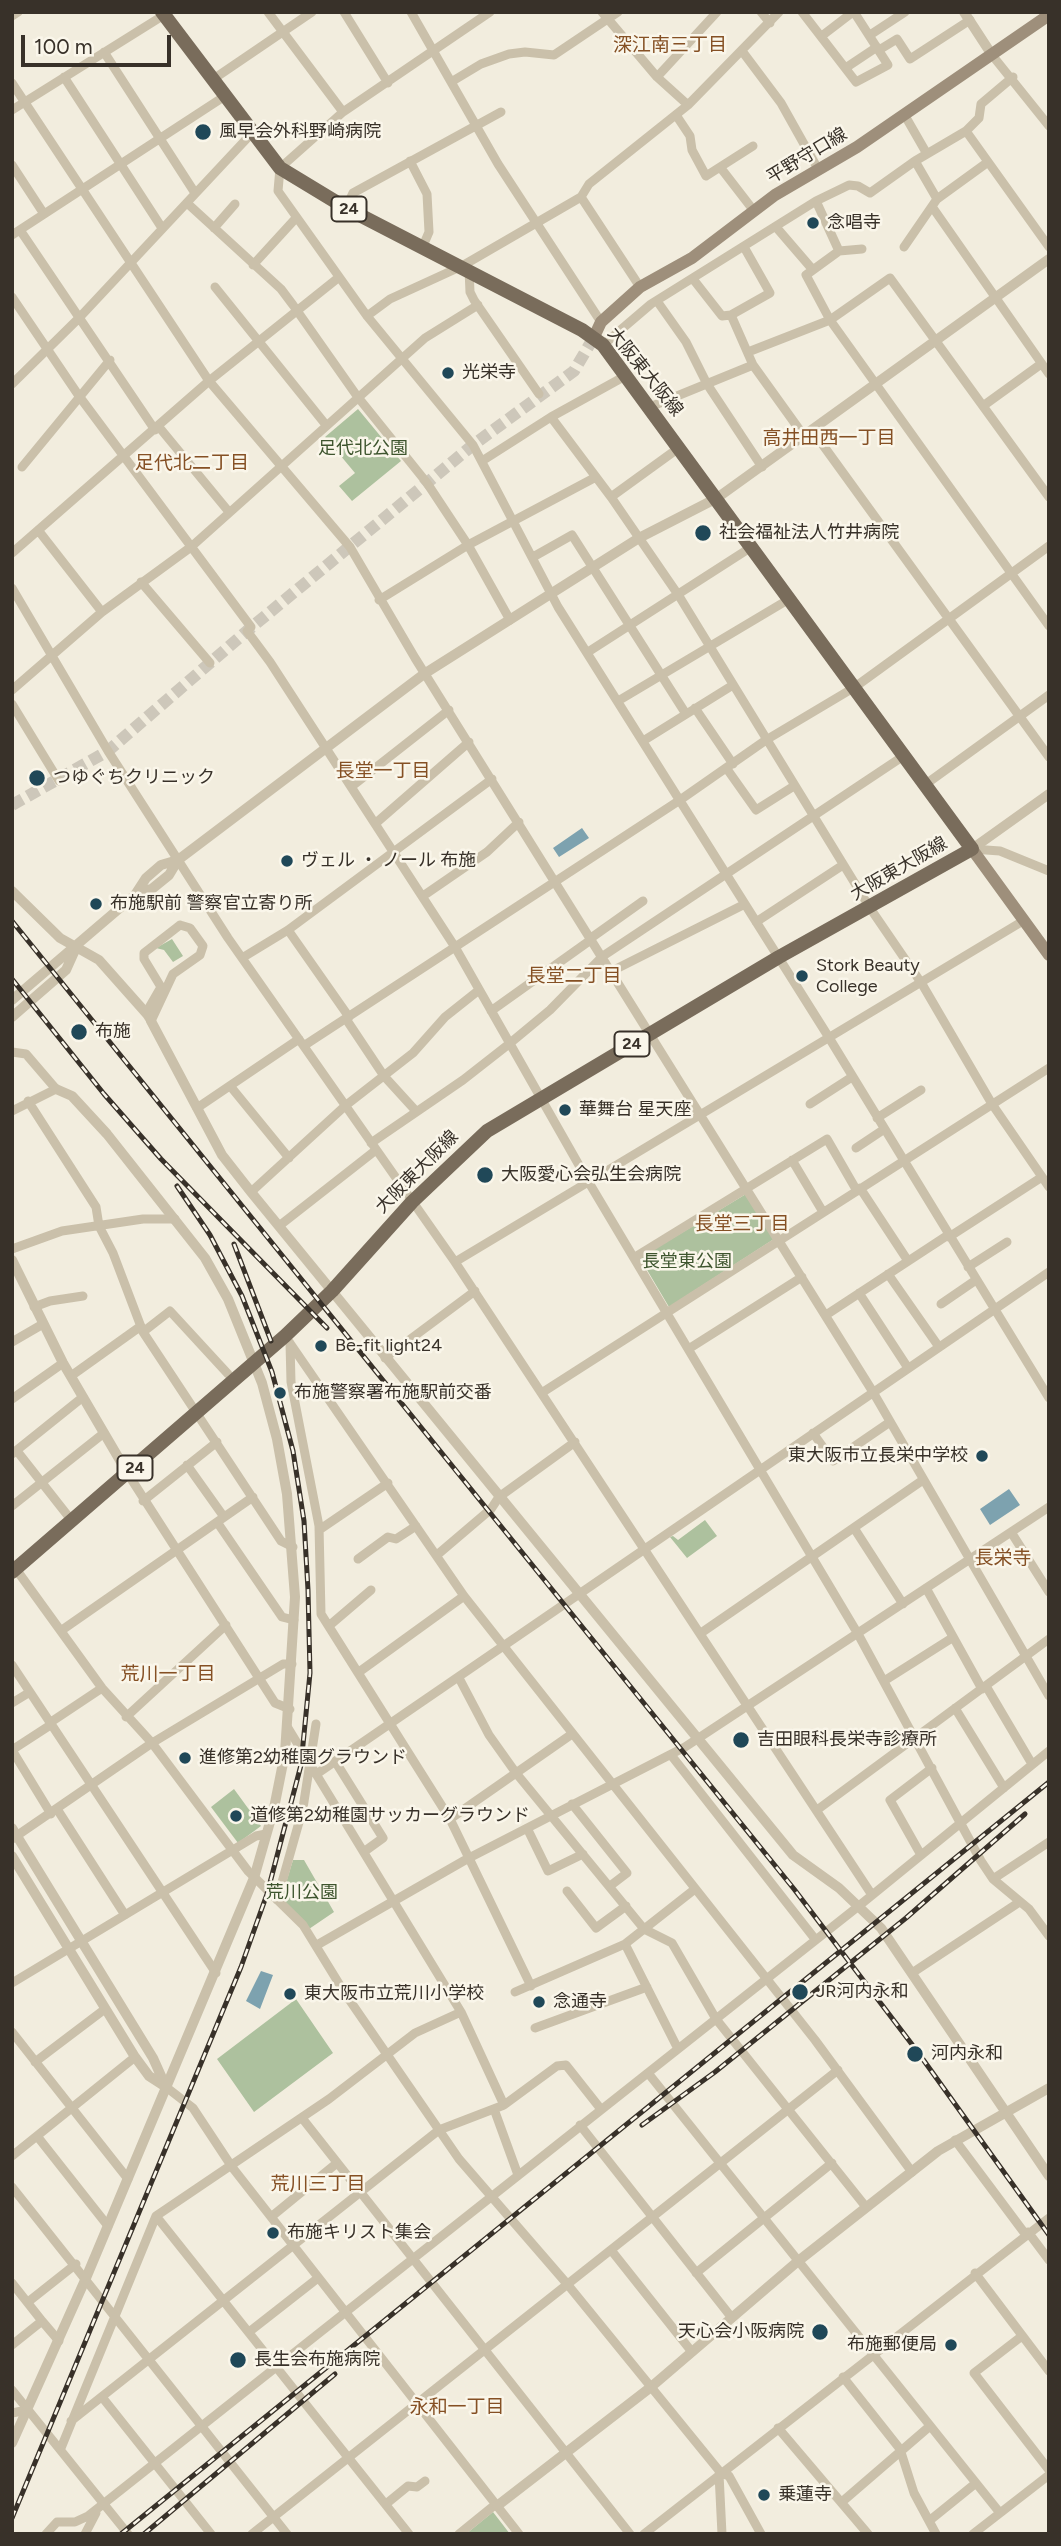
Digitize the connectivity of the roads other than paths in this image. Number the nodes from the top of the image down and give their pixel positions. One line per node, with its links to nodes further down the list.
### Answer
1 (18, 12): 17 (street)
2 (268, 12): 20 (street)
3 (312, 12): 20 (street)
4 (344, 12): 35 (street)
5 (411, 12): 24 (street)
6 (490, 12): 24 (street)
7 (618, 12): 18 (street)
8 (761, 12): 19 (street)
9 (779, 12): 19 (street)
10 (803, 12): 21 (street)
11 (853, 12): 21 (street); 22 (street)
12 (905, 12): 22 (street)
13 (163, 14): 26 (street); 32 (main road, 大阪東大阪線 / 24)
14 (712, 14): 30 (street)
15 (966, 14): 23 (street); 27 (street)
16 (1049, 15): 27 (main road, 平野守口線)
17 (12, 16)
18 (605, 16): 30 (street); 33 (street)
19 (770, 23): 25 (street)
20 (284, 33): 32 (street); 41 (street)
21 (823, 35): 28 (street)
22 (870, 35): 23 (street)
23 (878, 48): 28 (street); 28 (street)
24 (434, 51): 33 (street); 35 (street)
25 (742, 51): 38 (street); 58 (street)
26 (104, 52): 29 (street); 48 (street)
27 (992, 55): 31 (street); 42 (main road, 平野守口線)
28 (847, 66)
29 (64, 77): 37 (street); 54 (street)
30 (657, 77): 38 (street)
31 (1013, 77): 45 (street); 46 (street)
32 (212, 80): 36 (main road, 大阪東大阪線 / 24)
33 (451, 82): 44 (street)
34 (12, 83): 37 (street)
35 (388, 83): 41 (street)
36 (225, 96): 47 (main road, 大阪東大阪線 / 24); 48 (street)
37 (24, 102): 39 (street); 59 (street)
38 (688, 105): 43 (street)
39 (12, 110)
40 (500, 111): 44 (street)
41 (343, 112): 57 (street)
42 (904, 114): 50 (street); 58 (main road, 平野守口線)
43 (676, 115): 56 (street); 61 (street)
44 (476, 126): 51 (street); 70 (street)
45 (1049, 126)
46 (966, 131): 50 (street); 53 (street)
47 (252, 133): 57 (main road, 大阪東大阪線 / 24); 60 (street)
48 (160, 138): 54 (street); 60 (street)
49 (753, 146): 56 (street)
50 (927, 154): 52 (street)
51 (410, 161): 66 (street); 75 (street)
52 (915, 161): 62 (street); 64 (street)
53 (988, 162): 64 (street); 78 (street)
54 (121, 163): 59 (street); 72 (street)
55 (12, 165): 68 (street)
56 (720, 167): 67 (street)
57 (280, 168): 66 (main road, 大阪東大阪線 / 24); 69 (street)
58 (818, 169): 67 (main road, 平野守口線)
59 (82, 188): 68 (street); 82 (street)
60 (195, 193): 63 (street)
61 (581, 197): 70 (street); 89 (street)
62 (816, 201): 71 (street); 80 (street)
63 (187, 203): 72 (street); 73 (street)
64 (935, 203): 77 (street); 91 (street)
65 (235, 204): 73 (street)
66 (346, 208): 75 (main road, 大阪東大阪線 / 24)
67 (754, 211): 89 (main road, 平野守口線)
68 (44, 214): 74 (street)
69 (296, 218): 83 (street); 86 (street)
70 (537, 224): 84 (street); 99 (street)
71 (776, 227): 76 (street); 85 (street)
72 (162, 228): 82 (street)
73 (214, 228): 83 (street)
74 (16, 232): 97 (street)
75 (423, 246): 84 (main road, 大阪東大阪線 / 24)
76 (744, 247): 87 (street); 95 (street)
77 (904, 247)
78 (1049, 247)
79 (862, 249): 80 (street)
80 (839, 251): 85 (street)
81 (1049, 259): 91 (street)
82 (130, 262): 97 (street); 111 (street)
83 (253, 265): 94 (street)
84 (466, 268): 93 (street); 96 (street); 101 (main road, 大阪東大阪線 / 24)
85 (813, 270): 98 (street)
86 (338, 278): 94 (street); 96 (street)
87 (693, 279): 92 (street); 95 (street)
88 (215, 287): 102 (street)
89 (640, 287): 99 (main road, 平野守口線)
90 (12, 297): 103 (street)
91 (993, 299): 100 (street); 107 (street)
92 (657, 301): 101 (street); 114 (street)
93 (478, 305): 105 (street); 115 (street)
94 (297, 311): 102 (street); 117 (street)
95 (731, 314): 104 (street)
96 (367, 316): 105 (street)
97 (79, 318): 103 (street); 106 (street)
98 (830, 320): 100 (street); 104 (street); 112 (street)
99 (601, 322): 101 (main road, 平野守口線)
100 (936, 340): 112 (street); 118 (street)
101 (599, 341): 110 (main road, 大阪東大阪線 / 24)
102 (258, 342): 111 (street); 121 (street)
103 (46, 349): 113 (street); 116 (street)
104 (748, 352): 108 (street)
105 (401, 359): 117 (street); 126 (street)
106 (110, 360): 116 (street); 122 (street)
107 (1041, 364): 109 (street); 118 (street)
108 (753, 365): 114 (street); 123 (street)
109 (1049, 374)
110 (627, 375): 119 (main road, 大阪東大阪線 / 24); 120 (street)
111 (209, 382): 122 (street); 127 (street)
112 (876, 383): 123 (street); 145 (street)
113 (12, 384)
114 (706, 384): 119 (street); 129 (street)
115 (539, 394)
116 (79, 396): 125 (street); 128 (street)
117 (357, 397): 121 (street); 138 (street)
118 (983, 406): 133 (street)
119 (650, 407): 124 (main road, 大阪東大阪線 / 24)
120 (551, 417): 126 (street); 130 (street)
121 (326, 425): 127 (street)
122 (157, 429): 125 (street); 134 (street)
123 (808, 433): 129 (street); 154 (street)
124 (680, 447): 131 (street); 132 (main road, 大阪東大阪線 / 24)
125 (122, 456): 136 (street); 140 (street)
126 (482, 461): 135 (street)
127 (280, 464): 134 (street); 151 (street)
128 (22, 467)
129 (762, 467): 132 (street)
130 (596, 477): 131 (street); 135 (street)
131 (611, 497): 137 (street)
132 (717, 498): 137 (street); 141 (main road, 大阪東大阪線 / 24)
133 (1049, 498)
134 (229, 512): 140 (street)
135 (513, 522): 138 (street); 143 (street)
136 (38, 530): 142 (street); 152 (street)
137 (639, 538): 144 (street); 149 (street)
138 (468, 545): 151 (street); 153 (street)
139 (1049, 546): 145 (street)
140 (191, 547): 146 (street); 176 (street)
141 (753, 547): 149 (street); 150 (main road, 大阪東大阪線 / 24)
142 (12, 553)
143 (533, 557): 144 (street); 148 (street)
144 (592, 568): 148 (street); 155 (street)
145 (1011, 574): 154 (street); 156 (street)
146 (141, 582): 152 (street); 160 (street)
147 (12, 588): 159 (street)
148 (551, 594): 153 (street); 158 (street)
149 (679, 596): 155 (street); 157 (street)
150 (791, 598): 157 (street); 164 (main road, 大阪東大阪線 / 24)
151 (380, 600): 161 (street)
152 (102, 612): 159 (street)
153 (510, 620): 161 (street)
154 (947, 620): 164 (street); 172 (street)
155 (629, 626): 158 (street); 162 (street)
156 (1049, 626)
157 (710, 647): 162 (street); 163 (street)
158 (588, 652): 167 (street)
159 (53, 656): 165 (street); 192 (street)
160 (210, 663)
161 (425, 674): 170 (street); 176 (street)
162 (661, 676): 167 (street); 171 (street)
163 (733, 685): 169 (street); 173 (street)
164 (855, 687): 173 (street); 177 (main road, 大阪東大阪線 / 24)
165 (12, 690)
166 (1049, 695): 172 (street)
167 (618, 701): 174 (street)
168 (12, 704): 181 (street)
169 (695, 708): 171 (street); 179 (street)
170 (449, 710): 175 (street); 184 (street)
171 (686, 714): 174 (street)
172 (1020, 717): 178 (street); 182 (street)
173 (766, 740): 179 (street); 183 (street)
174 (643, 741): 186 (street)
175 (469, 742): 180 (street); 189 (street)
176 (324, 748): 184 (street); 192 (street)
177 (905, 755): 182 (main road, 大阪東大阪線 / 24); 187 (street)
178 (1049, 757)
179 (730, 766): 183 (street); 186 (street)
180 (492, 779): 188 (street); 191 (street)
181 (59, 781)
182 (926, 784): 190 (main road, 大阪東大阪線 / 24)
183 (794, 786): 187 (street)
184 (351, 787): 189 (street)
185 (1049, 794): 190 (street)
186 (680, 800): 195 (street); 196 (street)
187 (813, 816): 193 (street); 195 (street)
188 (519, 822): 196 (street); 198 (street)
189 (376, 823): 191 (street)
190 (972, 849): 194 (street); 201 (main road, 大阪東大阪線 / 24); 202 (main road)
191 (394, 850): 198 (street); 204 (street)
192 (178, 860): 206 (street); 211 (street)
193 (843, 865): 201 (street); 203 (street)
194 (1049, 871)
195 (726, 873): 200 (street); 209 (street)
196 (557, 881): 205 (street); 207 (street)
197 (12, 891): 206 (street)
198 (423, 896): 207 (street)
199 (643, 901): 205 (street)
200 (745, 904): 203 (street); 212 (street)
201 (870, 908): 210 (main road, 大阪東大阪線 / 24); 213 (street)
202 (1023, 921): 208 (main road); 213 (street)
203 (756, 922): 210 (street)
204 (288, 930): 211 (street); 219 (street)
205 (592, 938): 209 (street); 216 (street)
206 (76, 947): 215 (street); 217 (street); 218 (street)
207 (455, 947): 214 (street); 219 (street)
208 (1049, 955)
209 (603, 956): 212 (street); 223 (street)
210 (779, 957): 220 (main road, 大阪東大阪線 / 24); 221 (street)
211 (242, 958): 222 (street)
212 (612, 971): 220 (street)
213 (922, 984): 221 (street); 234 (street)
214 (479, 990): 216 (street); 226 (street)
215 (12, 1000)
216 (491, 1011): 223 (street)
217 (12, 1017)
218 (148, 1017): 218 (street); 236 (street)
219 (347, 1018): 222 (street); 226 (street)
220 (650, 1033): 231 (main road, 大阪東大阪線 / 24); 239 (street)
221 (828, 1036): 227 (street); 239 (street)
222 (302, 1042): 228 (street); 235 (street)
223 (509, 1044): 231 (street); 237 (street)
224 (12, 1052): 229 (street)
225 (1049, 1068): 234 (street)
226 (384, 1076): 235 (street); 237 (street)
227 (852, 1077): 233 (street); 240 (street)
228 (231, 1087): 236 (street); 244 (street)
229 (56, 1089): 232 (street); 255 (street)
230 (921, 1090): 240 (street)
231 (542, 1097): 248 (street); 253 (main road, 大阪東大阪線 / 24)
232 (29, 1101): 238 (street); 256 (street)
233 (810, 1104)
234 (992, 1104): 246 (street); 247 (street)
235 (345, 1106): 242 (street); 244 (street)
236 (197, 1108): 252 (street)
237 (415, 1110): 242 (street)
238 (12, 1111)
239 (702, 1114): 248 (street); 250 (street)
240 (877, 1118): 241 (street)
241 (883, 1129): 243 (street); 246 (street)
242 (374, 1146): 253 (street); 257 (street)
243 (856, 1147)
244 (289, 1158): 252 (street)
245 (792, 1160): 250 (street); 251 (street); 254 (street)
246 (902, 1161): 251 (street); 258 (street)
247 (1042, 1177): 249 (street); 258 (street)
248 (588, 1181): 262 (street); 265 (street)
249 (1049, 1187)
250 (747, 1188): 259 (street); 262 (street)
251 (858, 1189): 254 (street); 264 (street)
252 (251, 1192): 257 (street)
253 (412, 1202): 265 (street); 271 (main road, 大阪東大阪線 / 24)
254 (823, 1212): 259 (street)
255 (175, 1219): 256 (street); 287 (street)
256 (99, 1226): 261 (street); 281 (street)
257 (279, 1226): 271 (street)
258 (948, 1236): 264 (street); 266 (street)
259 (780, 1240): 269 (street); 278 (street)
260 (1007, 1242): 266 (street)
261 (12, 1249)
262 (635, 1257): 278 (street)
263 (12, 1260): 276 (street)
264 (908, 1261): 268 (street)
265 (455, 1262): 272 (street)
266 (968, 1267): 270 (street)
267 (1049, 1272): 277 (street)
268 (888, 1274): 273 (street); 284 (street)
269 (802, 1277): 279 (street); 285 (street)
270 (976, 1280): 275 (street); 277 (street)
271 (332, 1291): 282 (main road, 大阪東大阪線 / 24); 286 (street)
272 (475, 1291): 286 (street); 292 (street)
273 (859, 1293): 279 (street); 289 (street)
274 (83, 1296): 276 (street)
275 (941, 1304)
276 (34, 1307): 280 (street)
277 (994, 1309): 284 (street); 295 (street)
278 (668, 1311): 285 (street); 292 (street)
279 (826, 1315): 293 (street)
280 (43, 1324): 283 (street); 288 (street)
281 (142, 1329): 290 (street); 291 (street); 297 (street)
282 (287, 1339): 287 (main road, 大阪東大阪線 / 24); 309 (street); 319 (street)
283 (12, 1342)
284 (939, 1346): 289 (street)
285 (690, 1348): 305 (street)
286 (385, 1358): 311 (street)
287 (254, 1362): 297 (main road, 大阪東大阪線 / 24); 321 (street)
288 (63, 1363): 291 (street); 296 (street)
289 (908, 1368): 293 (street)
290 (228, 1374)
291 (71, 1376): 294 (street)
292 (542, 1392): 302 (street)
293 (873, 1392): 298 (street); 300 (street)
294 (83, 1397): 299 (street); 303 (street)
295 (1048, 1397)
296 (12, 1399)
297 (198, 1412): 301 (street); 306 (main road, 大阪東大阪線 / 24)
298 (891, 1422): 300 (street); 307 (street)
299 (104, 1433): 306 (street); 308 (street)
300 (813, 1433): 305 (street)
301 (217, 1442): 304 (street); 310 (street)
302 (575, 1442): 311 (street); 322 (street)
303 (14, 1452): 308 (street)
304 (187, 1465): 312 (street); 315 (street)
305 (762, 1468): 322 (street); 325 (street)
306 (128, 1474): 312 (street); 316 (main road, 大阪東大阪線 / 24)
307 (923, 1480): 318 (street); 327 (street)
308 (41, 1482): 313 (street); 316 (street)
309 (388, 1483): 317 (street); 319 (street)
310 (253, 1497): 315 (street); 321 (street)
311 (499, 1497): 324 (street); 332 (street)
312 (143, 1501): 323 (street)
313 (12, 1506)
314 (1049, 1507): 320 (street)
315 (221, 1520): 323 (street); 335 (street)
316 (72, 1521): 328 (main road, 大阪東大阪線 / 24)
317 (416, 1526): 324 (street); 326 (street)
318 (853, 1528): 325 (street); 334 (street)
319 (319, 1530): 337 (street)
320 (1012, 1532): 327 (street); 331 (street)
321 (293, 1547): 335 (street)
322 (646, 1549): 332 (street); 339 (street)
323 (177, 1551): 336 (street); 338 (street)
324 (437, 1555): 333 (street)
325 (813, 1556): 339 (street); 340 (street)
326 (358, 1559)
327 (969, 1560): 329 (street); 344 (street)
328 (13, 1568): 338 (street)
329 (926, 1588): 334 (street); 341 (street)
330 (371, 1590): 337 (street)
331 (1049, 1592)
332 (579, 1594): 343 (street); 366 (street)
333 (464, 1596): 343 (street); 347 (street)
334 (903, 1604): 340 (street)
335 (294, 1620): 345 (street)
336 (226, 1625): 349 (street); 359 (street)
337 (330, 1625): 347 (street)
338 (62, 1630): 351 (street)
339 (701, 1633): 356 (street)
340 (858, 1634): 350 (street); 356 (street)
341 (952, 1638): 350 (street); 352 (street)
342 (1049, 1639): 344 (street)
343 (502, 1647): 348 (street); 364 (street)
344 (1026, 1657): 352 (street); 354 (street)
345 (292, 1664): 349 (street); 358 (street)
346 (12, 1665): 353 (street)
347 (359, 1672): 361 (street)
348 (459, 1678): 361 (street); 374 (street)
349 (260, 1679): 358 (street); 367 (street)
350 (884, 1681): 365 (street)
351 (102, 1688): 359 (street); 360 (street)
352 (984, 1688): 357 (street); 371 (street)
353 (30, 1692): 355 (street); 360 (street)
354 (1049, 1696)
355 (12, 1703)
356 (748, 1706): 366 (street); 379 (street)
357 (955, 1708): 365 (street); 377 (street)
358 (290, 1709): 363 (street)
359 (126, 1717): 367 (street)
360 (51, 1723): 376 (street); 380 (street)
361 (390, 1723): 370 (street); 382 (street)
362 (316, 1724): 373 (street)
363 (288, 1728): 373 (street); 386 (street)
364 (572, 1734): 374 (street); 375 (street)
365 (914, 1737): 372 (street); 379 (street)
366 (697, 1739): 369 (street); 404 (street)
367 (152, 1743): 376 (street); 388 (street)
368 (1049, 1751): 371 (street)
369 (671, 1755): 375 (street); 409 (street)
370 (335, 1761): 373 (street); 389 (street)
371 (1032, 1764): 377 (street)
372 (932, 1768): 383 (street); 391 (street)
373 (315, 1769): 389 (street); 402 (street)
374 (516, 1773): 381 (street); 382 (street)
375 (612, 1784): 378 (street); 397 (street)
376 (92, 1785): 380 (street); 399 (street)
377 (1004, 1788): 383 (street)
378 (572, 1804): 381 (street); 396 (street)
379 (817, 1810): 400 (street)
380 (54, 1811): 385 (street); 406 (street)
381 (551, 1815): 384 (street); 390 (street)
382 (450, 1819): 393 (street)
383 (962, 1822): 391 (street); 395 (street)
384 (527, 1828): 390 (street); 393 (street)
385 (14, 1834): 410 (street)
386 (266, 1834): 388 (street); 394 (street)
387 (1049, 1842): 395 (street)
388 (232, 1850): 394 (street); 399 (street)
389 (365, 1851): 401 (street)
390 (583, 1854): 396 (street)
391 (921, 1855): 400 (street)
392 (12, 1856): 413 (street)
393 (467, 1859): 401 (street); 418 (street)
394 (254, 1878): 402 (street); 414 (street)
395 (993, 1879): 403 (street)
396 (610, 1886): 405 (street)
397 (695, 1889): 407 (street); 416 (street)
398 (566, 1891): 405 (street)
399 (163, 1892): 406 (street); 414 (street)
400 (872, 1895): 404 (street)
401 (395, 1899): 412 (street); 422 (street)
402 (277, 1900): 412 (street)
403 (1018, 1903): 408 (street); 415 (street)
404 (860, 1905): 409 (street); 415 (street)
405 (626, 1906): 407 (street)
406 (125, 1915): 410 (street)
407 (644, 1929): 411 (street); 423 (street)
408 (1049, 1936)
409 (815, 1939): 416 (street)
410 (82, 1942): 413 (street); 432 (street)
411 (625, 1944): 418 (street); 419 (street)
412 (317, 1945): 427 (street)
413 (69, 1950): 417 (street); 421 (street)
414 (216, 1973): 432 (street)
415 (912, 1973): 439 (street)
416 (765, 1979): 423 (street); 430 (street)
417 (12, 1983)
418 (531, 1986): 420 (street)
419 (648, 1987): 424 (street); 426 (street)
420 (515, 1992)
421 (105, 2009): 428 (street); 429 (street)
422 (461, 2012): 427 (street); 434 (street)
423 (716, 2019): 426 (street); 438 (street)
424 (535, 2028)
425 (12, 2032): 429 (street)
426 (678, 2049): 431 (street)
427 (386, 2054): 440 (street); 442 (street)
428 (135, 2057): 432 (street); 436 (street)
429 (35, 2062): 436 (street)
430 (838, 2070): 438 (street); 450 (street)
431 (648, 2073): 435 (street); 448 (street)
432 (166, 2087): 449 (street); 453 (street)
433 (1049, 2088): 439 (street)
434 (504, 2105): 435 (street); 437 (street)
435 (600, 2108): 441 (street)
436 (71, 2109): 443 (street); 453 (street)
437 (494, 2109): 442 (street); 451 (street)
438 (789, 2110): 447 (street); 448 (street)
439 (1005, 2112): 444 (street); 452 (street)
440 (302, 2118): 446 (street); 449 (street)
441 (580, 2125): 451 (street); 460 (street)
442 (439, 2130): 455 (street); 456 (street)
443 (37, 2136): 445 (street); 463 (street)
444 (955, 2140): 450 (street); 464 (street)
445 (12, 2156)
446 (337, 2163): 455 (street); 459 (street)
447 (832, 2163): 457 (street); 462 (street)
448 (720, 2164): 460 (street); 462 (street)
449 (232, 2167): 458 (street); 459 (street)
450 (912, 2172): 457 (street)
451 (518, 2175): 456 (street)
452 (1049, 2176)
453 (128, 2179): 463 (street)
454 (12, 2187): 470 (street)
455 (360, 2193): 465 (street); 467 (street)
456 (493, 2197): 467 (street); 476 (street)
457 (866, 2207): 469 (street)
458 (156, 2217): 477 (street); 480 (street)
459 (271, 2217): 465 (street)
460 (653, 2218): 466 (street); 471 (street)
461 (1049, 2218): 464 (street)
462 (762, 2219): 469 (street); 471 (street)
463 (108, 2225): 473 (street)
464 (1027, 2233): 468 (street); 472 (street)
465 (293, 2245): 474 (street); 477 (street)
466 (611, 2250): 476 (street); 488 (street)
467 (412, 2259): 479 (street); 487 (street)
468 (1049, 2260)
469 (797, 2262): 481 (street); 489 (street)
470 (76, 2264): 473 (street); 478 (street)
471 (696, 2273): 481 (street)
472 (975, 2273): 484 (street); 489 (street)
473 (86, 2278): 480 (street); 485 (street)
474 (318, 2278): 479 (street); 483 (street)
475 (12, 2283): 478 (street)
476 (568, 2285): 487 (street); 494 (street)
477 (223, 2301): 483 (street); 490 (street)
478 (27, 2302): 482 (street)
479 (346, 2312): 491 (street); 497 (street)
480 (116, 2314): 490 (street); 500 (street)
481 (732, 2318): 488 (street)
482 (42, 2321): 485 (street); 486 (street)
483 (249, 2332): 491 (street)
484 (1022, 2336): 492 (street); 510 (street)
485 (59, 2341): 498 (street)
486 (12, 2345)
487 (486, 2349): 497 (street); 507 (street)
488 (692, 2351): 494 (street)
489 (872, 2354): 493 (street); 502 (street)
490 (151, 2359): 496 (street); 501 (street)
491 (278, 2367): 501 (street); 508 (street)
492 (1049, 2371)
493 (843, 2377): 503 (street); 506 (street)
494 (651, 2387): 507 (street); 511 (street)
495 (12, 2390): 498 (street)
496 (102, 2397): 500 (street); 509 (street)
497 (417, 2403): 508 (street); 517 (street)
498 (27, 2410): 499 (street); 504 (street); 505 (street)
499 (12, 2413)
500 (71, 2421): 505 (street)
501 (202, 2425): 509 (street); 519 (street)
502 (930, 2426): 506 (street); 513 (street)
503 (778, 2428): 511 (street); 514 (street)
504 (12, 2443)
505 (61, 2448): 515 (street)
506 (900, 2449): 514 (street); 520 (street)
507 (566, 2452): 517 (street); 530 (street)
508 (350, 2457): 516 (street); 519 (street)
509 (154, 2462): 515 (street); 524 (street)
510 (1049, 2473): 518 (street)
511 (720, 2474): 531 (street); 532 (street); 533 (street)
512 (425, 2481): 516 (street)
513 (975, 2483): 518 (street); 520 (street)
514 (844, 2501): 534 (street)
515 (105, 2504): 521 (street); 522 (street); 523 (street)
516 (386, 2504): 527 (street)
517 (497, 2505): 528 (street); 529 (street)
518 (1000, 2512): 536 (street)
519 (274, 2517): 525 (street); 526 (street)
520 (929, 2521): 535 (street)
521 (46, 2534)
522 (85, 2534)
523 (128, 2534)
524 (211, 2534)
525 (252, 2534)
526 (287, 2534)
527 (409, 2534)
528 (459, 2534)
529 (519, 2534)
530 (631, 2534)
531 (644, 2534)
532 (722, 2534)
533 (761, 2534)
534 (868, 2534)
535 (936, 2534)
536 (973, 2534)

